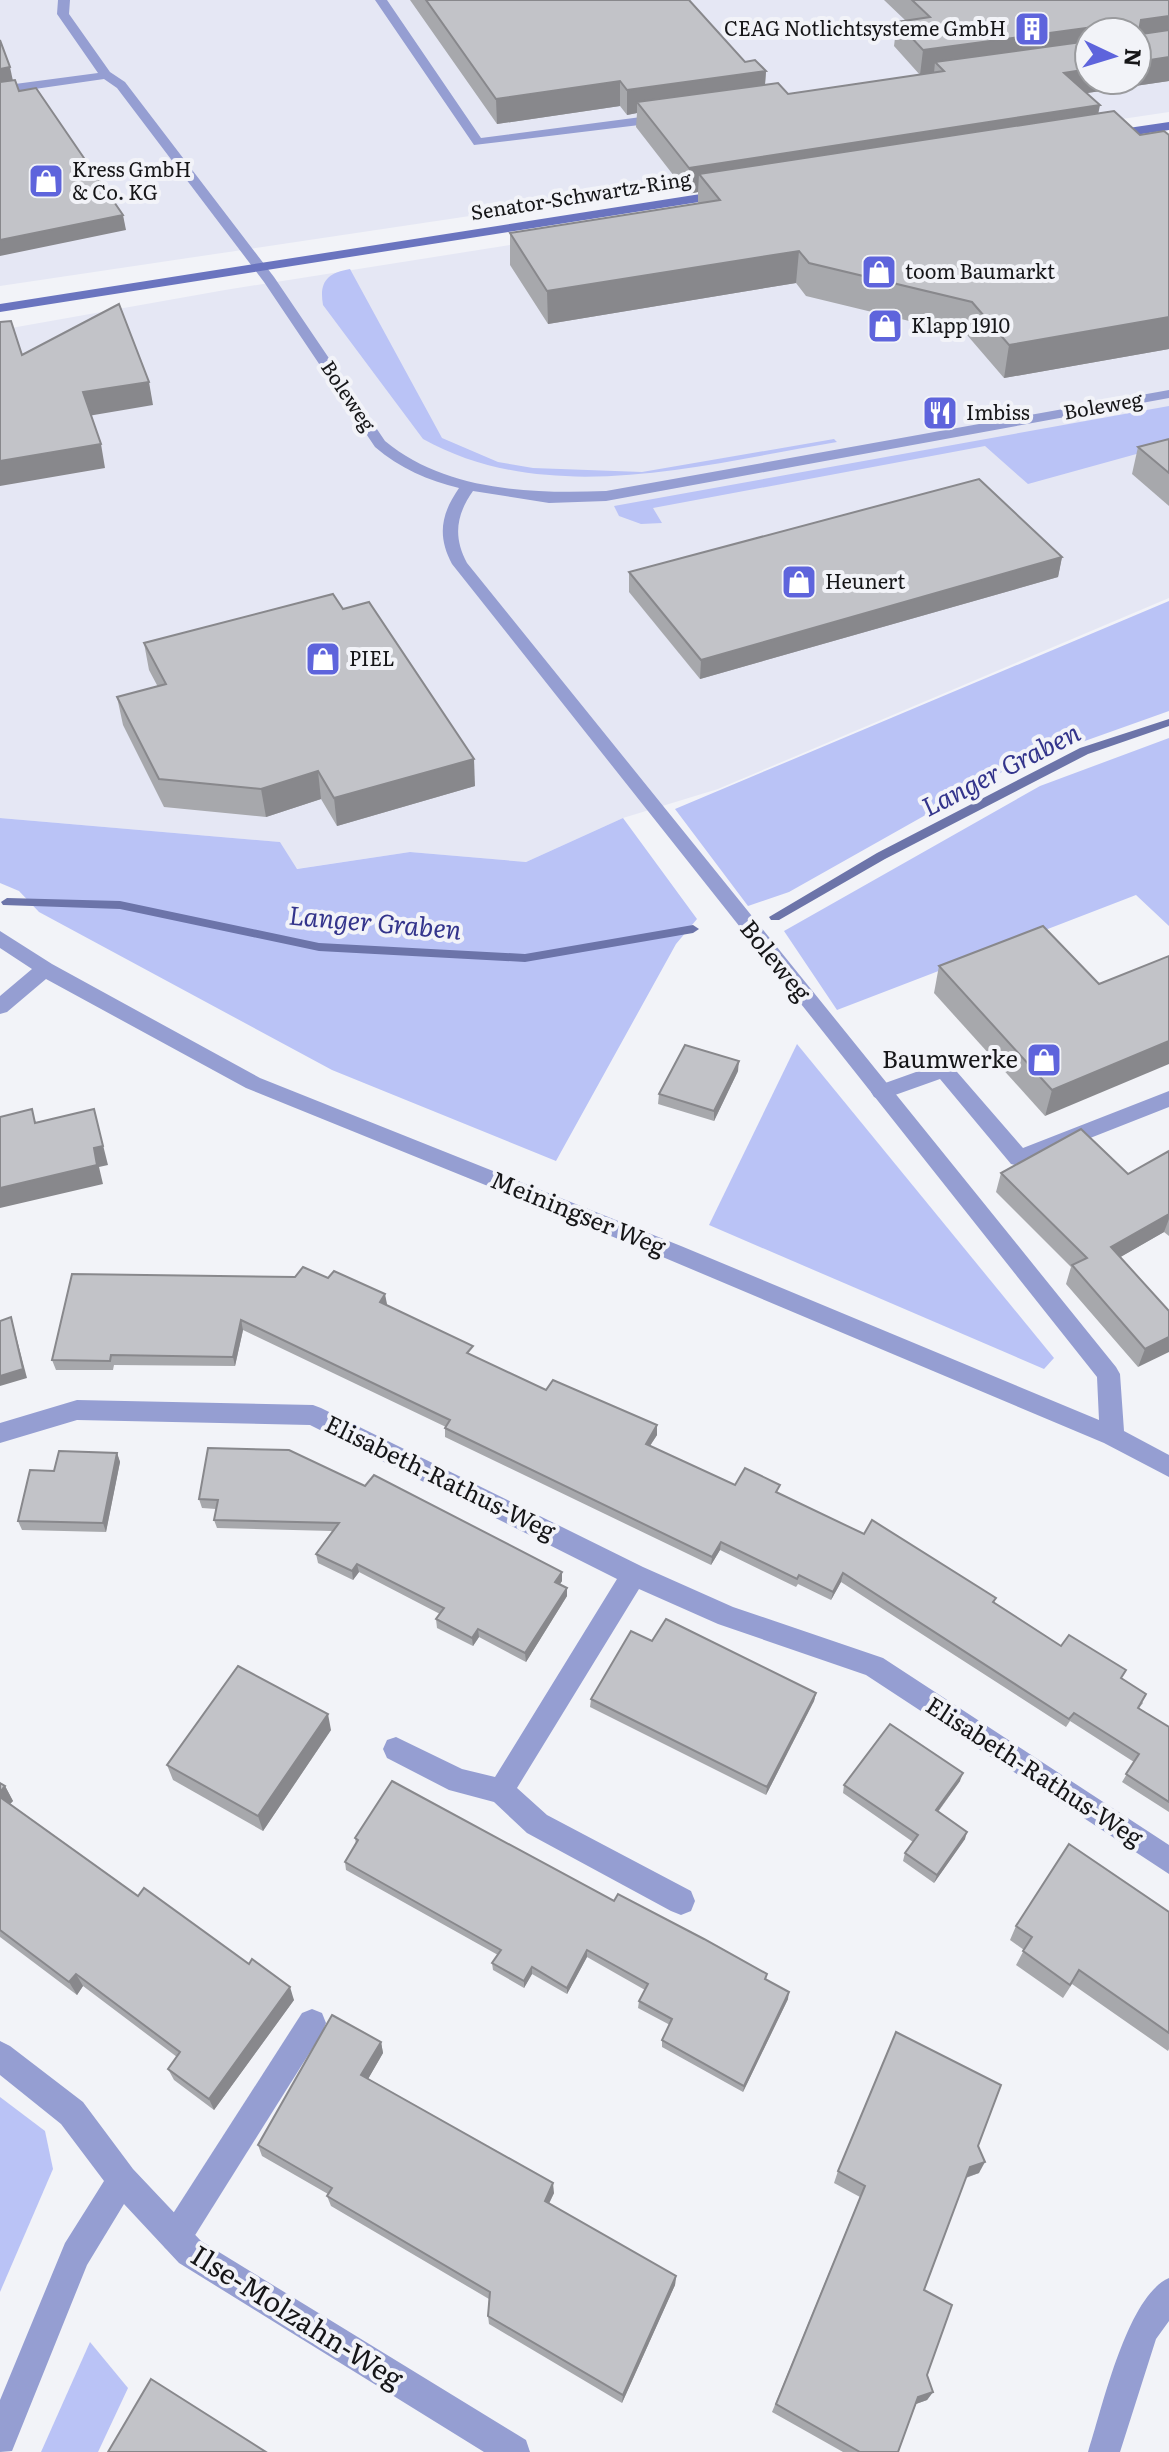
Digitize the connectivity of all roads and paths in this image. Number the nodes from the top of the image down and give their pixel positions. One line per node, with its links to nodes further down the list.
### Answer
1 (64, 0): 3 (street, Boleweg)
2 (381, 0): 5 (street)
3 (106, 75): 4 (street); 9 (street, Boleweg)
4 (0, 90)
5 (685, 115)
6 (1169, 126): 7 (main road)
7 (1091, 138)
8 (744, 191): 9 (main road, Senator-Schwartz-Ring)
9 (257, 266): 10 (main road, Senator-Schwartz-Ring); 12 (street, Boleweg)
10 (0, 308)
11 (1169, 394): 12 (street, Boleweg)
12 (469, 486): 16 (street, Boleweg)
13 (0, 938): 14 (street, Meiningser Weg)
14 (45, 969): 15 (street); 19 (street, Meiningser Weg)
15 (0, 1007)
16 (881, 1092): 17 (street); 19 (street, Boleweg)
17 (1169, 1099)
18 (0, 1433): 21 (street, Elisabeth-Rathus-Weg)
19 (1112, 1436): 20 (street, Meiningser Weg)
20 (1169, 1467)
21 (634, 1575): 23 (street); 24 (street, Elisabeth-Rathus-Weg)
22 (396, 1749): 23 (street)
23 (501, 1791): 25 (street)
24 (1169, 1861)
25 (681, 1901)
26 (312, 2023): 29 (street)
27 (0, 2056): 28 (street, Ilse-Molzahn-Weg)
28 (122, 2180): 29 (street, Ilse-Molzahn-Weg); 31 (street)
29 (176, 2237): 32 (street, Ilse-Molzahn-Weg)
30 (1169, 2294): 33 (street)
31 (0, 2439)
32 (514, 2452)
33 (1104, 2452)

